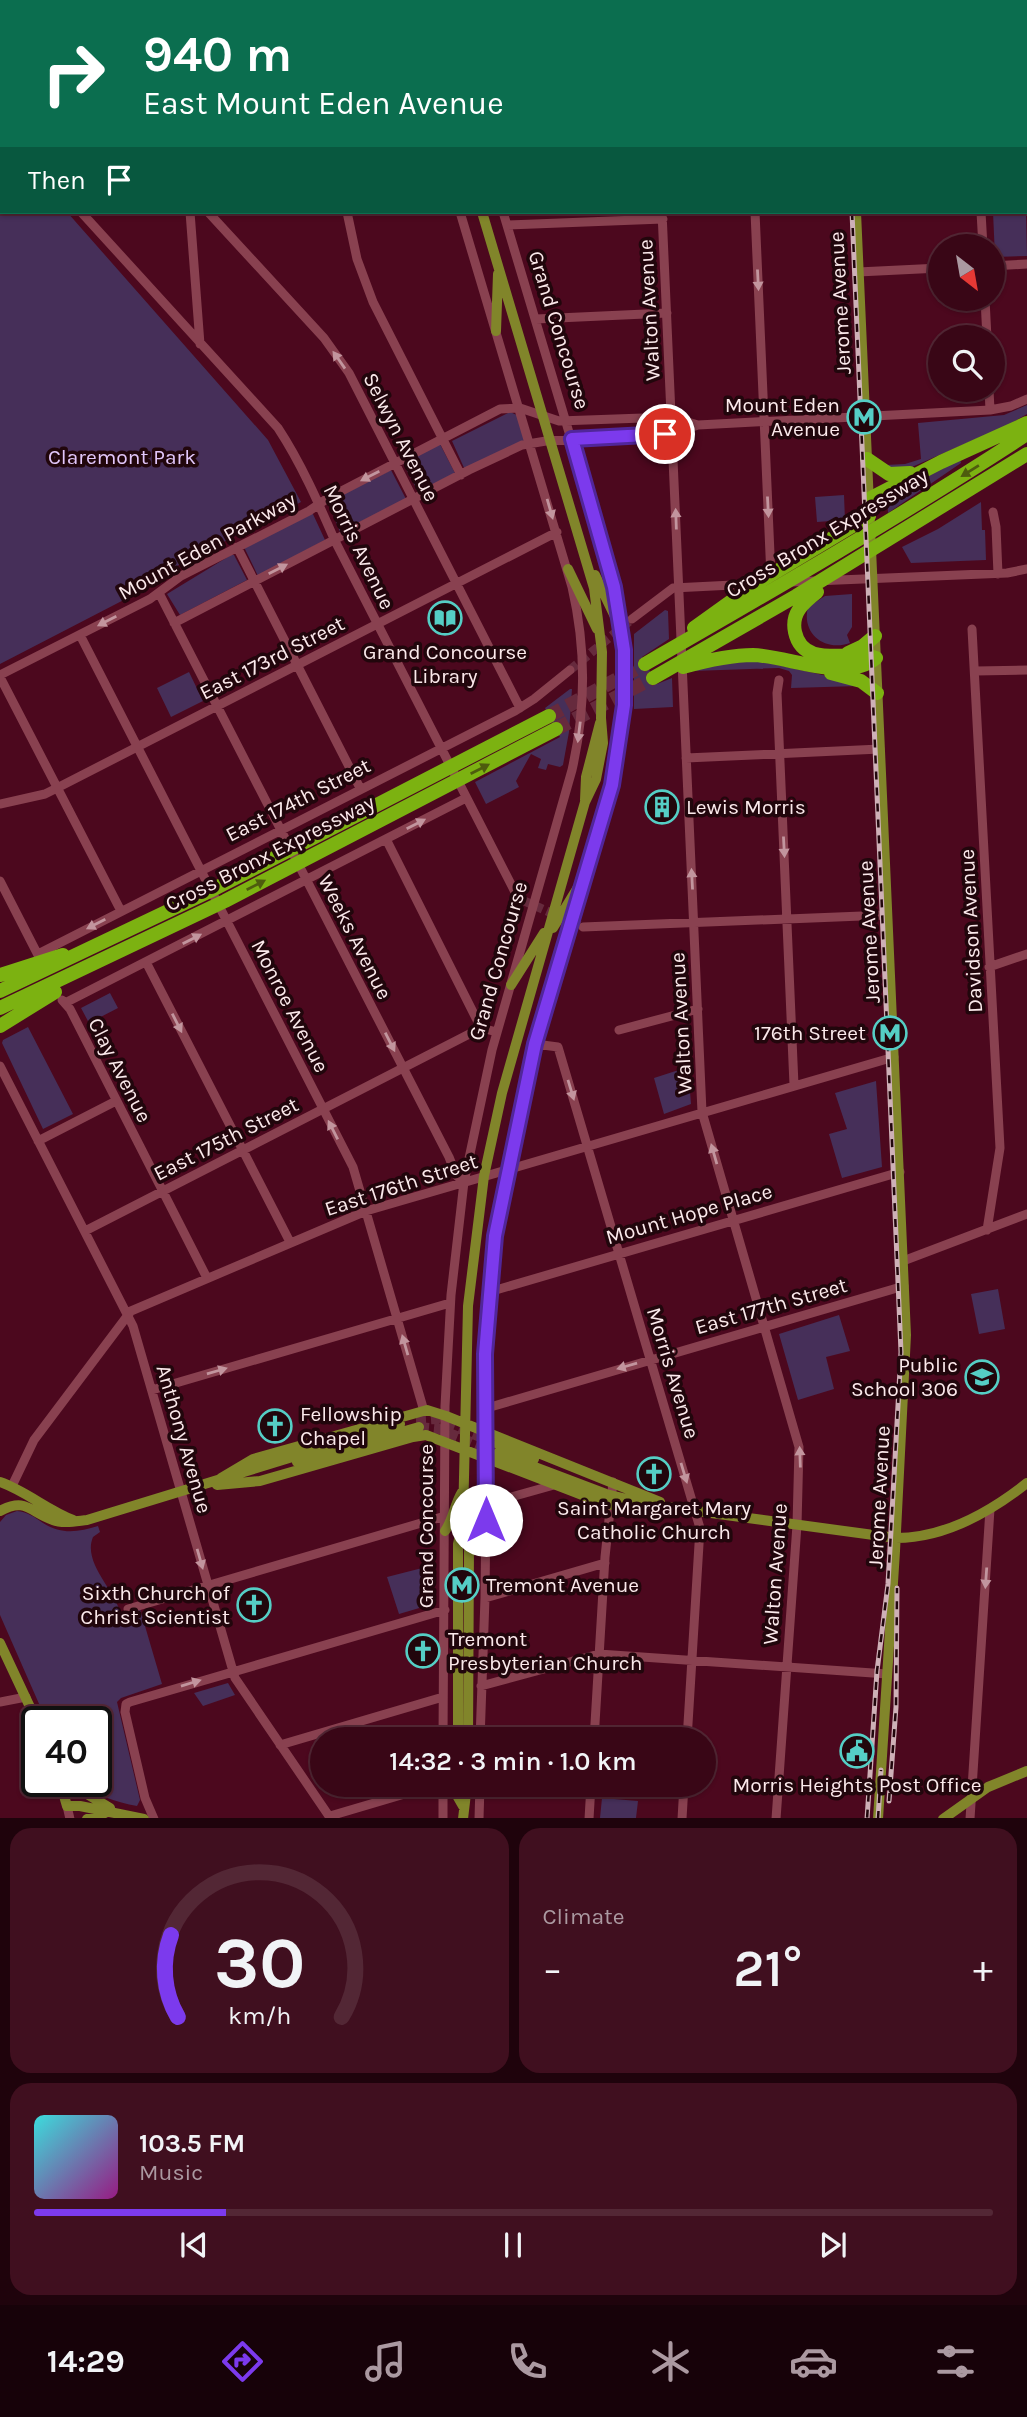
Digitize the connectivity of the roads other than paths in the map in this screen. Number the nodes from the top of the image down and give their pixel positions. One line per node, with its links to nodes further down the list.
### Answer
1 (86, 214): 22 (street, Morris Avenue)
2 (190, 214): 22 (street)
3 (210, 214): 43 (street, Selwyn Avenue, one-way to 3)
4 (347, 214): 36 (street)
5 (461, 214): 21 (street, Grand Concourse)
6 (504, 214): 12 (street, Grand Concourse)
7 (755, 214): 31 (street, one-way to 31)
8 (856, 214): 18 (main road, Jerome Avenue)
9 (981, 214): 13 (street)
10 (485, 215): 16 (main road, Grand Concourse)
11 (662, 215): 12 (street); 19 (street, Walton Avenue)
12 (508, 226): 20 (street, Grand Concourse)
13 (982, 234)
14 (1027, 264): 15 (street)
15 (1005, 265)
16 (499, 268): 21 (main road); 28 (main road, Grand Concourse)
17 (928, 269): 18 (street)
18 (858, 272): 29 (main road, Jerome Avenue)
19 (667, 313): 20 (street); 27 (street, Walton Avenue)
20 (536, 319): 30 (street, Grand Concourse)
21 (496, 331): 25 (street, Grand Concourse)
22 (200, 344): 47 (street, Morris Avenue)
23 (1027, 399): 26 (street)
24 (990, 402): 26 (street)
25 (520, 408): 28 (street); 36 (street, Mount Eden Parkway); 39 (street, Grand Concourse)
26 (990, 410): 29 (street)
27 (671, 416): 30 (street); 33 (street); 34 (street, Walton Avenue)
28 (544, 417): 30 (street); 38 (main road, Grand Concourse)
29 (865, 417): 31 (street); 41 (main road, Jerome Avenue)
30 (566, 421): 37 (street, Grand Concourse)
31 (764, 422): 33 (street); 61 (street, one-way to 61)
32 (1027, 423): 42 (highway)
33 (698, 425): 34 (street)
34 (672, 434): 37 (street); 62 (street, Walton Avenue, one-way to 34)
35 (1027, 434): 71 (highway, Cross Bronx Expressway, one-way to 71)
36 (442, 439): 43 (street, Mount Eden Parkway); 44 (street)
37 (572, 439): 38 (street); 67 (street, Grand Concourse)
38 (551, 440): 39 (street); 53 (main road, Grand Concourse)
39 (531, 443): 44 (street); 50 (street, Grand Concourse, one-way to 50)
40 (1027, 454): 54 (highway, Cross Bronx Expressway)
41 (867, 459): 42 (highway); 46 (main road, Jerome Avenue)
42 (941, 462): 46 (highway)
43 (395, 463): 45 (street, Selwyn Avenue); 47 (street, Mount Eden Parkway, one-way to 47)
44 (461, 475): 45 (street)
45 (414, 499): 51 (street); 60 (street, Selwyn Avenue)
46 (869, 499): 49 (main road, Jerome Avenue)
47 (319, 504): 51 (street, Morris Avenue); 52 (street, Mount Eden Parkway)
48 (993, 512): 57 (street)
49 (870, 519): 54 (main road, Jerome Avenue); 71 (highway)
50 (557, 532): 55 (street, Grand Concourse); 60 (street, East 173rd Street)
51 (335, 541): 59 (street, one-way to 51); 66 (street, Morris Avenue)
52 (237, 547): 59 (street); 63 (street, Mount Eden Parkway)
53 (584, 553): 67 (main road); 72 (main road, Grand Concourse)
54 (868, 560): 58 (main road, Jerome Avenue); 73 (highway); 75 (highway, Cross Bronx Expressway)
55 (568, 569): 72 (main road); 119 (street, Grand Concourse, one-way to 119)
56 (1027, 569): 57 (street)
57 (998, 574): 58 (street)
58 (872, 578): 61 (street); 70 (main road, Jerome Avenue)
59 (254, 582): 65 (street); 77 (street)
60 (456, 583): 66 (street, East 173rd Street); 85 (street, Selwyn Avenue)
61 (772, 583): 62 (street)
62 (679, 587): 64 (street); 71 (street, Walton Avenue)
63 (159, 593): 65 (street, Weeks Avenue); 69 (street, Mount Eden Parkway, one-way to 69)
64 (632, 619)
65 (174, 622): 84 (street, Weeks Avenue)
66 (377, 624): 77 (street, East 173rd Street); 89 (street, Morris Avenue)
67 (621, 629): 100 (street, Grand Concourse)
68 (972, 629): 80 (street, Davidson Avenue)
69 (79, 635): 81 (street, Mount Eden Parkway); 88 (street, Monroe Avenue)
70 (875, 636): 73 (highway); 74 (main road, Jerome Avenue)
71 (681, 637): 76 (highway, Cross Bronx Expressway); 92 (street, Walton Avenue)
72 (601, 638): 108 (main road, Grand Concourse)
73 (830, 656): 74 (highway)
74 (876, 658): 75 (highway); 83 (main road, Jerome Avenue)
75 (800, 662): 83 (highway)
76 (645, 664)
77 (296, 665): 84 (street, East 173rd Street); 94 (street)
78 (570, 670): 85 (street, East 174th Street)
79 (1027, 670): 80 (street)
80 (976, 671): 117 (street, Davidson Avenue)
81 (0, 676): 93 (street)
82 (779, 680): 91 (street)
83 (877, 693): 90 (main road, Jerome Avenue)
84 (217, 706): 88 (street, East 173rd Street); 97 (street, Weeks Avenue)
85 (520, 708): 89 (street, East 174th Street)
86 (549, 716): 112 (highway, Cross Bronx Expressway)
87 (556, 729): 115 (highway, Cross Bronx Expressway, one-way to 87)
88 (137, 747): 93 (street, East 173rd Street); 99 (street, Monroe Avenue)
89 (441, 748): 94 (street, East 174th Street); 95 (street, Morris Avenue)
90 (880, 749): 91 (street); 105 (main road, Jerome Avenue)
91 (779, 754): 92 (street); 107 (street, one-way to 107)
92 (686, 758): 109 (street, Walton Avenue, one-way to 92)
93 (57, 788): 96 (street, East 173rd Street); 104 (street)
94 (360, 788): 97 (street, East 174th Street)
95 (464, 793): 98 (street, one-way to 95); 103 (street, Morris Avenue)
96 (0, 804)
97 (280, 829): 99 (street, East 174th Street); 101 (street, Weeks Avenue)
98 (386, 839): 101 (street); 125 (street)
99 (200, 870): 104 (street, East 174th Street); 106 (street, Monroe Avenue)
100 (586, 874): 111 (main road); 128 (street, Grand Concourse)
101 (304, 876): 106 (street); 131 (street, Weeks Avenue, one-way to 131)
102 (0, 881): 114 (street, Clay Avenue)
103 (522, 900)
104 (121, 911): 114 (street, East 174th Street, one-way to 114)
105 (887, 915): 107 (street); 129 (main road, Jerome Avenue)
106 (225, 917): 116 (street, one-way to 106); 134 (street, Monroe Avenue)
107 (787, 919): 109 (street); 132 (street)
108 (551, 922): 111 (main road, Grand Concourse); 119 (main road)
109 (694, 923): 110 (street); 123 (street, Walton Avenue)
110 (583, 927)
111 (544, 943): 141 (main road, Grand Concourse)
112 (85, 952): 118 (highway); 120 (highway, Cross Bronx Expressway)
113 (1027, 954): 117 (street)
114 (39, 955): 121 (street, Clay Avenue)
115 (113, 956): 122 (highway, Cross Bronx Expressway); 124 (highway)
116 (146, 962): 121 (street); 138 (street, one-way to 138)
117 (989, 967): 147 (street, Davidson Avenue)
118 (0, 975)
119 (511, 985): 127 (street, Grand Concourse)
120 (0, 991)
121 (62, 1000): 133 (street, Clay Avenue)
122 (0, 1008)
123 (698, 1009): 126 (street); 135 (street, Walton Avenue)
124 (0, 1026)
125 (481, 1028): 127 (street); 131 (street, East 175th Street)
126 (620, 1030)
127 (498, 1032): 142 (street, Grand Concourse)
128 (535, 1044): 137 (street, Morris Avenue, one-way to 137); 139 (street, Grand Concourse)
129 (894, 1057): 132 (street, East 176th Street); 140 (main road, Jerome Avenue)
130 (0, 1066): 136 (street, Anthony Avenue)
131 (403, 1068): 134 (street, East 175th Street); 142 (street, Weeks Avenue)
132 (794, 1085): 135 (street, East 176th Street)
133 (116, 1101): 136 (street); 143 (street, Clay Avenue)
134 (323, 1109): 138 (street, East 175th Street); 144 (street, Monroe Avenue, one-way to 134)
135 (702, 1112): 137 (street, East 176th Street); 146 (street, Walton Avenue, one-way to 135)
136 (38, 1141): 148 (street, Anthony Avenue)
137 (588, 1146): 139 (street, East 176th Street); 150 (street, Morris Avenue)
138 (243, 1150): 143 (street, East 175th Street); 149 (street)
139 (508, 1170): 141 (street, East 176th Street); 154 (street, Grand Concourse)
140 (900, 1172): 146 (street, Mount Hope Place); 151 (main road, Jerome Avenue)
141 (484, 1177): 142 (street, East 176th Street); 165 (main road, Grand Concourse)
142 (464, 1182): 144 (street, East 176th Street); 155 (street, Grand Concourse)
143 (162, 1191): 148 (street, East 175th Street); 152 (street, Clay Avenue)
144 (366, 1211): 149 (street, East 176th Street); 157 (street, Monroe Avenue)
145 (1027, 1214): 147 (street)
146 (732, 1220): 150 (street, Mount Hope Place); 158 (street, Walton Avenue)
147 (987, 1230): 151 (street)
148 (85, 1231): 156 (street, Anthony Avenue)
149 (290, 1242): 152 (street, East 176th Street)
150 (619, 1252): 154 (street, Mount Hope Place); 159 (street, Morris Avenue)
151 (903, 1261): 153 (main road, Jerome Avenue)
152 (207, 1278): 156 (street, East 176th Street)
153 (904, 1286): 158 (street, East 177th Street); 190 (main road, Jerome Avenue)
154 (489, 1292): 161 (street, Grand Concourse)
155 (450, 1303): 157 (street); 163 (street, Grand Concourse)
156 (128, 1316): 160 (street, Anthony Avenue); 175 (street, East 176th Street)
157 (397, 1318): 160 (street, one-way to 157); 162 (street, Monroe Avenue, one-way to 157)
158 (764, 1326): 159 (street, East 177th Street); 188 (street, Walton Avenue, one-way to 158)
159 (650, 1360): 161 (street, East 177th Street, one-way to 161); 183 (street, Morris Avenue, one-way to 183)
160 (152, 1390): 177 (street, Anthony Avenue)
161 (487, 1408): 166 (street, Grand Concourse)
162 (424, 1410): 163 (main road); 171 (main road)
163 (446, 1416): 165 (main road); 167 (street, Grand Concourse)
164 (417, 1423): 171 (main road)
165 (465, 1424): 166 (main road); 169 (main road, Grand Concourse)
166 (485, 1432): 170 (street, Grand Concourse); 178 (main road)
167 (445, 1442): 169 (main road); 171 (main road); 184 (street, Grand Concourse)
168 (498, 1449): 178 (main road)
169 (465, 1450): 170 (main road); 176 (main road, Grand Concourse)
170 (485, 1457): 174 (main road); 179 (street, Grand Concourse)
171 (219, 1481): 177 (main road)
172 (0, 1482): 175 (main road)
173 (1027, 1483): 181 (main road)
174 (554, 1485): 178 (main road); 179 (street)
175 (12, 1486): 187 (main road)
176 (464, 1489): 185 (main road, Grand Concourse); 189 (main road)
177 (186, 1492): 187 (main road); 193 (street, Anthony Avenue, one-way to 193)
178 (613, 1494): 180 (main road); 180 (main road); 191 (street)
179 (486, 1504): 186 (street, Grand Concourse)
180 (668, 1507): 183 (main road)
181 (990, 1509): 190 (main road); 224 (street, one-way to 224)
182 (0, 1511): 187 (main road)
183 (696, 1511): 188 (main road); 199 (street, Morris Avenue)
184 (445, 1516): 189 (street, Grand Concourse); 193 (street)
185 (463, 1520): 192 (main road, Grand Concourse); 209 (main road, Grand Concourse)
186 (486, 1520): 192 (main road); 194 (street, Grand Concourse)
187 (76, 1521)
188 (797, 1525): 190 (main road); 200 (street, Walton Avenue)
189 (445, 1531): 196 (street, Grand Concourse)
190 (895, 1538): 202 (main road, Jerome Avenue)
191 (605, 1563): 194 (street); 198 (street)
192 (469, 1564): 210 (main road, Grand Concourse)
193 (208, 1586): 195 (street); 201 (street, Anthony Avenue)
194 (485, 1598): 203 (street, Grand Concourse)
195 (128, 1609)
196 (444, 1610): 201 (street); 205 (street, Grand Concourse)
197 (0, 1643): 204 (main road)
198 (599, 1654): 199 (street); 203 (street); 212 (street)
199 (692, 1661): 200 (street); 213 (street, Morris Avenue)
200 (786, 1667): 202 (street); 237 (street, Walton Avenue)
201 (232, 1671): 214 (street, Anthony Avenue); 231 (street, one-way to 201)
202 (887, 1674): 238 (main road, Jerome Avenue)
203 (481, 1686): 211 (street, Grand Concourse)
204 (26, 1697): 206 (street); 207 (main road)
205 (443, 1697): 208 (street, Grand Concourse); 214 (street)
206 (0, 1702)
207 (30, 1706)
208 (443, 1727)
209 (457, 1727)
210 (470, 1727)
211 (480, 1727)
212 (595, 1727)
213 (688, 1727)
214 (280, 1745): 227 (street, Anthony Avenue)
215 (1027, 1771): 224 (main road)
216 (64, 1797): 225 (main road)
217 (92, 1797): 226 (main road)
218 (396, 1797): 227 (street)
219 (443, 1797): 232 (street)
220 (459, 1797): 233 (main road)
221 (480, 1797): 234 (street)
222 (590, 1797): 235 (street)
223 (683, 1797): 236 (street)
224 (971, 1799): 239 (main road); 240 (street)
225 (67, 1806): 226 (main road); 228 (street)
226 (122, 1813): 229 (main road); 230 (main road)
227 (330, 1817)
228 (70, 1818)
229 (87, 1818)
230 (144, 1818)
231 (154, 1818)
232 (443, 1818)
233 (463, 1818)
234 (479, 1818)
235 (589, 1818)
236 (682, 1818)
237 (776, 1818)
238 (878, 1818)
239 (943, 1818)
240 (970, 1818)

